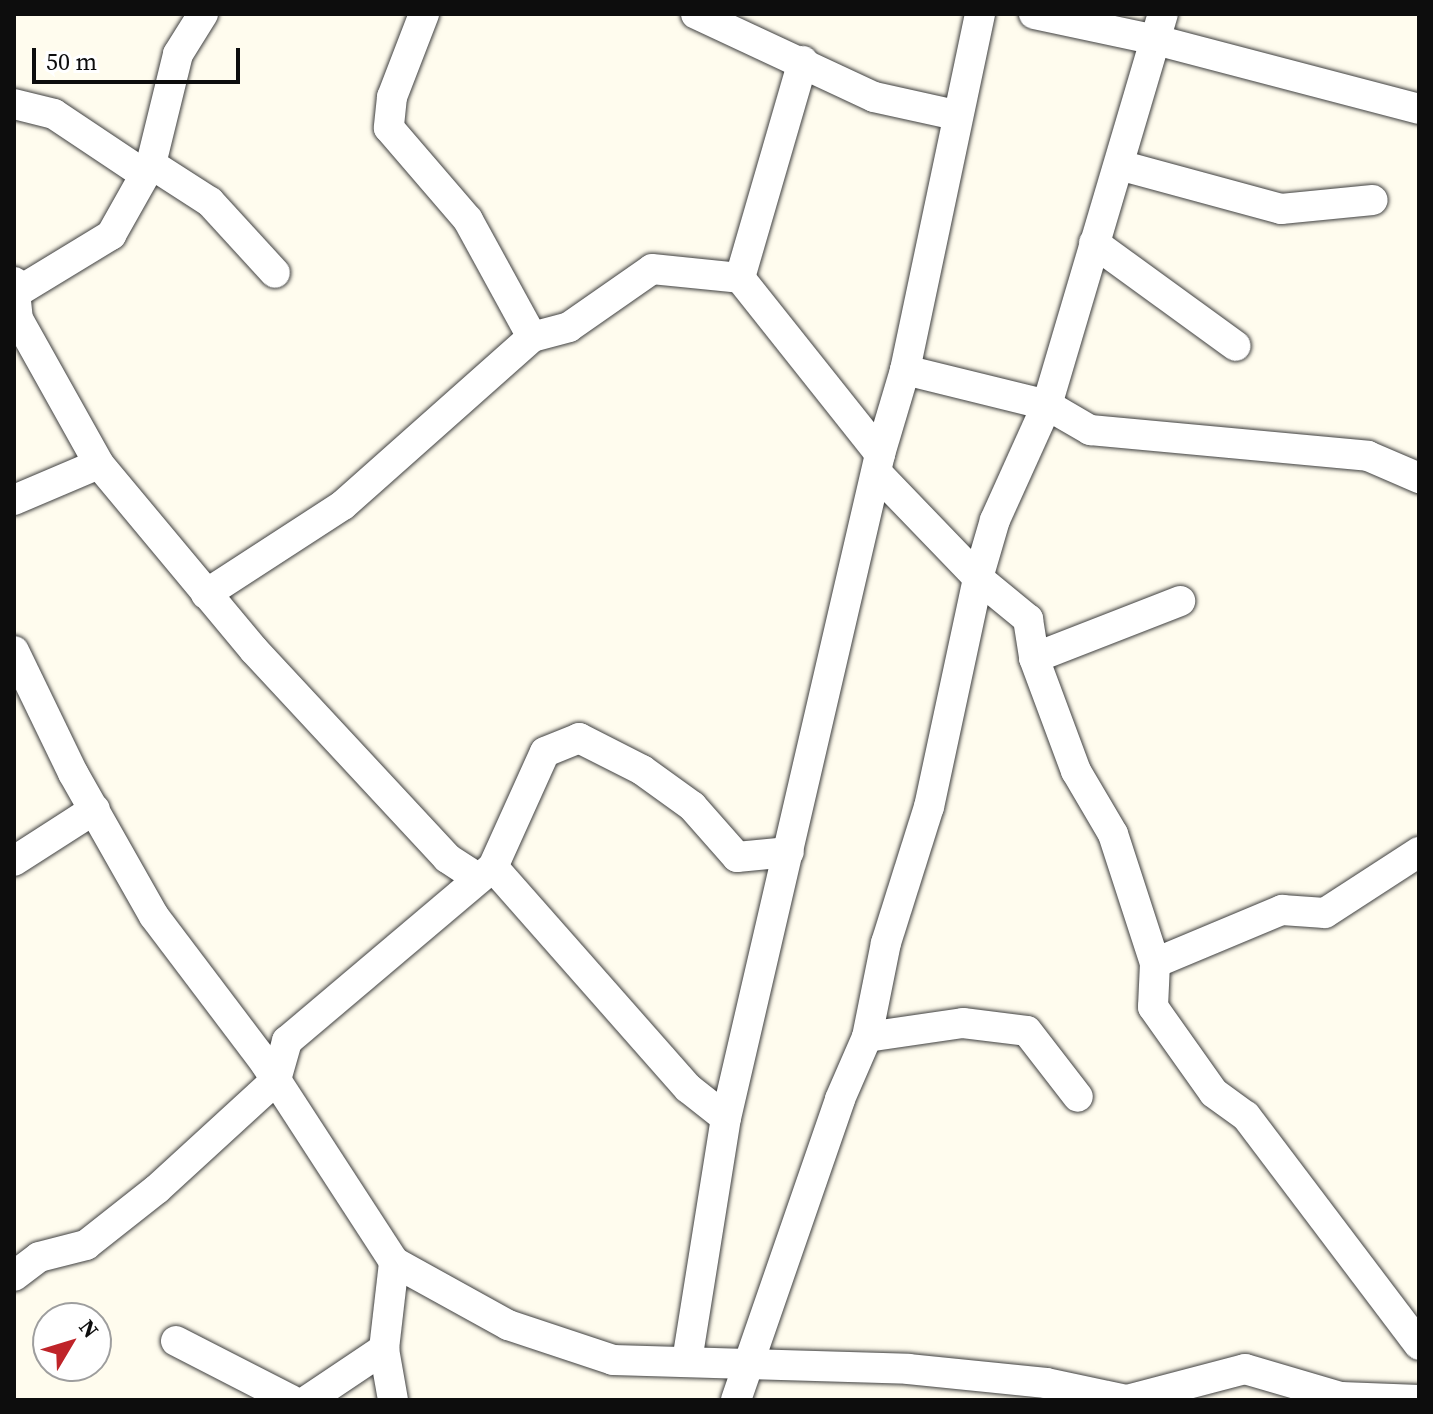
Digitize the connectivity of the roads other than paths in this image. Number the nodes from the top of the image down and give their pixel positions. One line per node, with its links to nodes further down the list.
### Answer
1 (203, 14): 13 (street)
2 (424, 14): 19 (street)
3 (696, 14): 6 (street)
4 (980, 14): 11 (street)
5 (1034, 14): 7 (street)
6 (728, 20): 8 (street)
7 (1159, 27): 10 (street); 12 (street)
8 (803, 61): 11 (street); 17 (street)
9 (14, 104): 13 (street)
10 (1419, 109)
11 (955, 115): 21 (street)
12 (1119, 165): 14 (street); 15 (street)
13 (148, 169): 16 (street); 18 (street)
14 (1373, 200)
15 (1094, 243): 20 (street); 22 (street)
16 (275, 273)
17 (740, 278): 19 (street); 24 (street)
18 (15, 288): 23 (street)
19 (532, 337): 28 (street)
20 (1236, 346)
21 (905, 370): 22 (street); 24 (street)
22 (1047, 405): 25 (street); 27 (street)
23 (99, 464): 26 (street); 28 (street)
24 (878, 464): 27 (street); 33 (street)
25 (1419, 478)
26 (14, 500)
27 (978, 578): 31 (street); 38 (street)
28 (206, 594): 36 (street)
29 (1180, 601): 31 (street)
30 (14, 651): 32 (street)
31 (1034, 658): 37 (street)
32 (95, 809): 35 (street); 39 (street)
33 (789, 852): 36 (street); 41 (street)
34 (1419, 852): 37 (street)
35 (14, 861)
36 (485, 872): 39 (street); 41 (street)
37 (1155, 963): 45 (street)
38 (867, 1037): 40 (street); 48 (street)
39 (276, 1080): 42 (street); 43 (street)
40 (1078, 1097)
41 (726, 1118): 47 (street)
42 (394, 1262): 46 (street); 47 (street)
43 (14, 1276)
44 (176, 1341): 50 (street)
45 (1419, 1345)
46 (384, 1349): 51 (street); 52 (street)
47 (687, 1361): 48 (street)
48 (749, 1364): 53 (street); 54 (street)
49 (1297, 1392): 54 (street); 55 (street)
50 (291, 1400)
51 (308, 1400)
52 (393, 1400)
53 (736, 1400)
54 (1127, 1400)
55 (1419, 1400)

